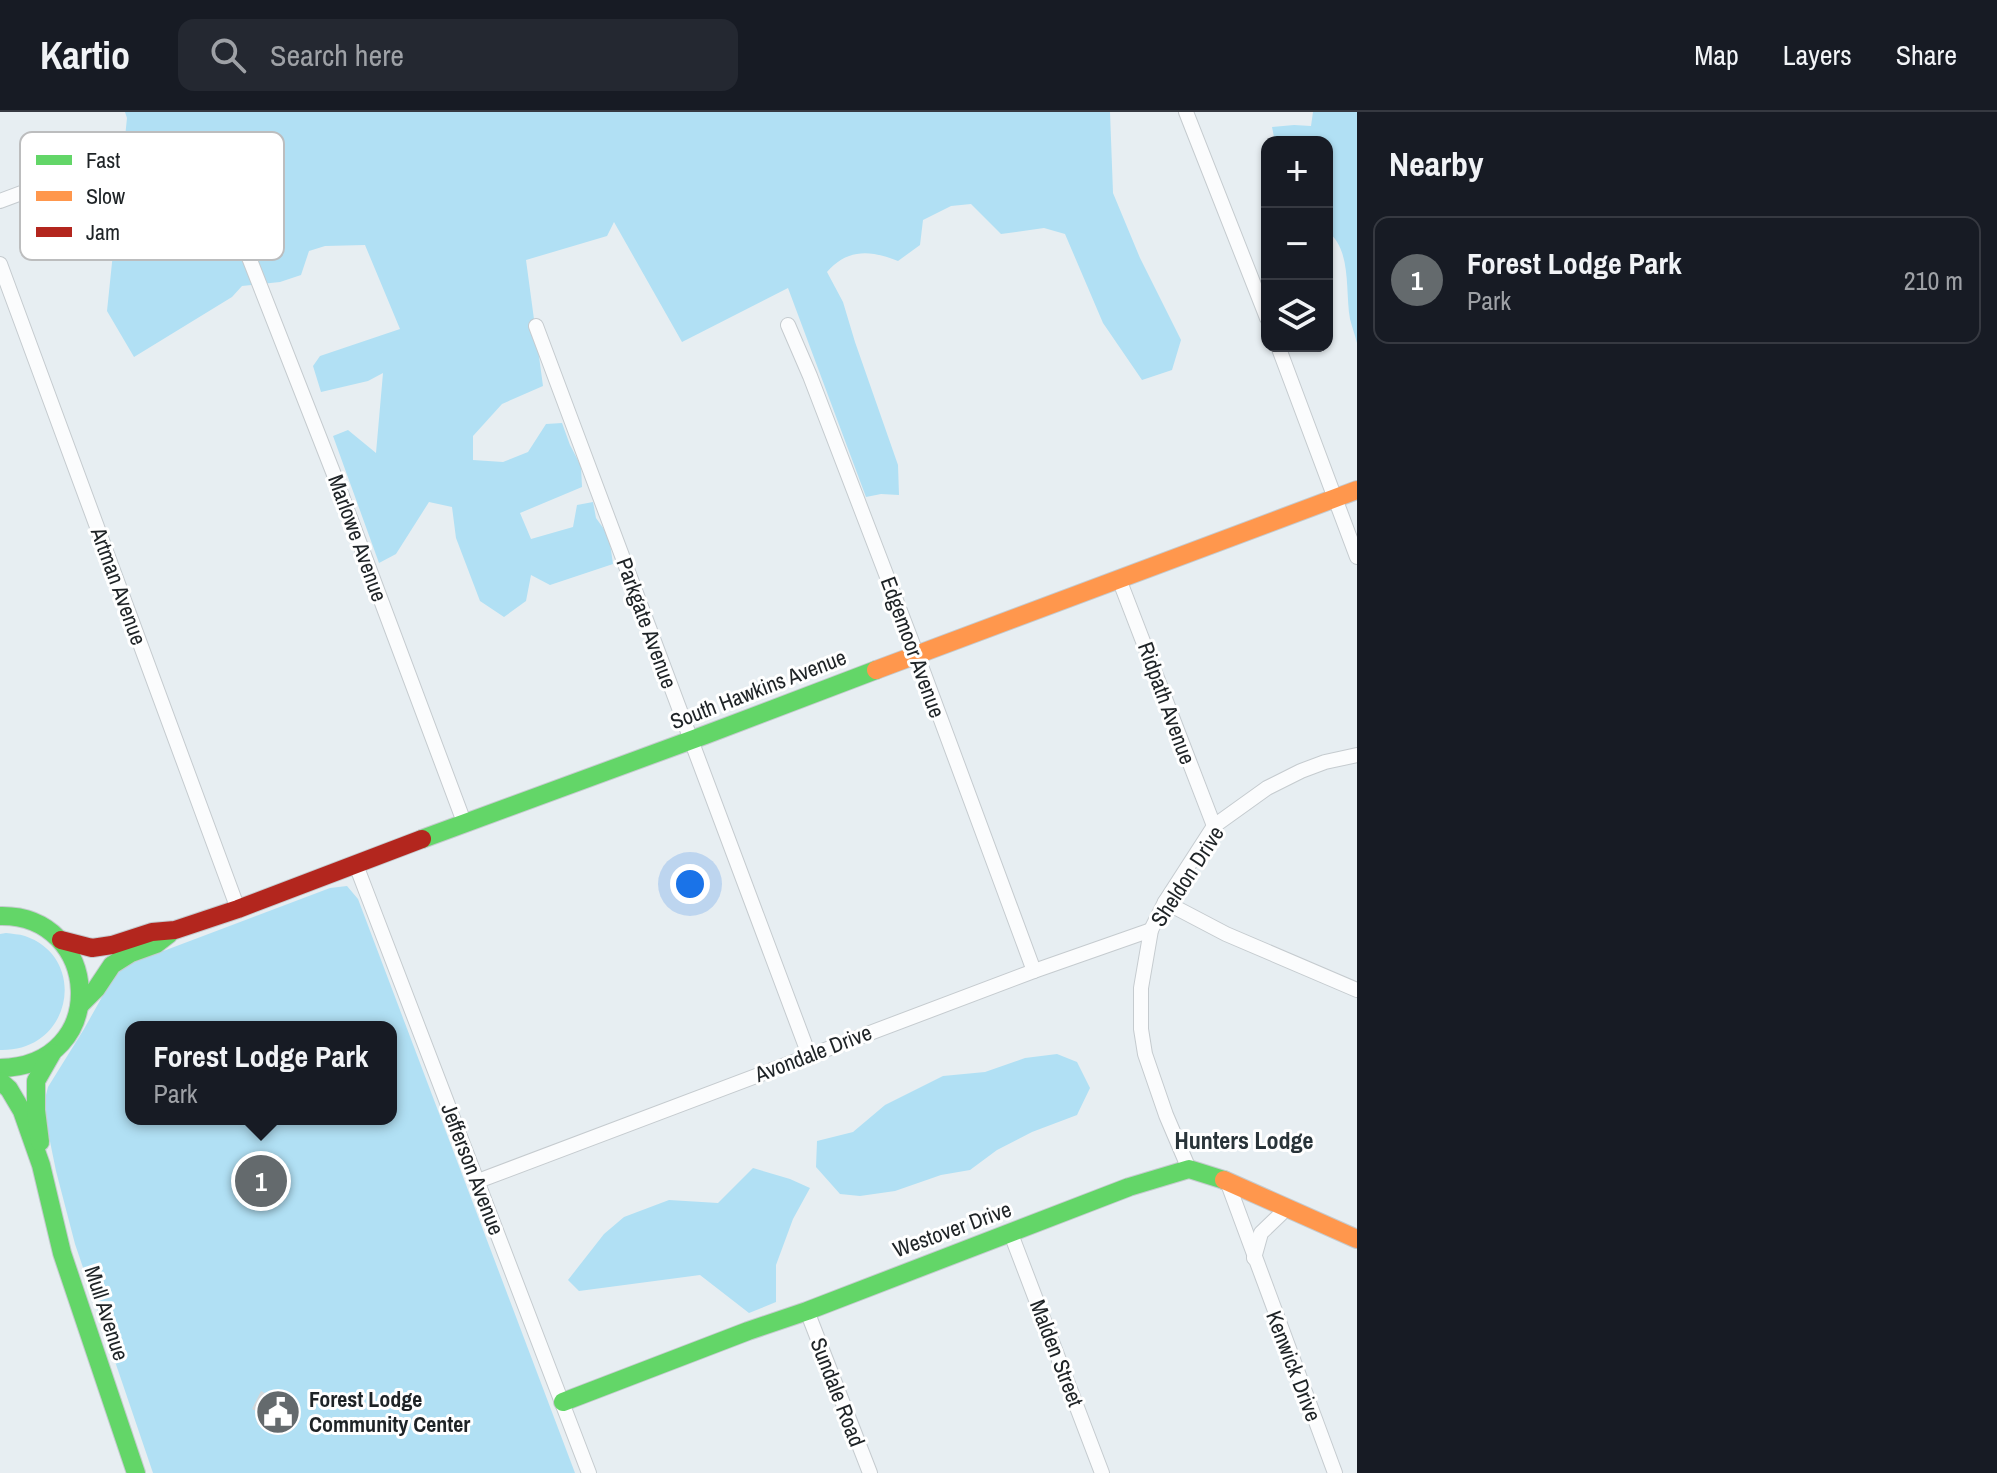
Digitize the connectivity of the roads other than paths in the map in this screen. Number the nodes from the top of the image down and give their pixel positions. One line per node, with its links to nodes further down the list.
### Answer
1 (1186, 112): 6 (street)
2 (20, 194): 3 (street)
3 (0, 201)
4 (250, 260): 17 (street, Marlowe Avenue)
5 (0, 264): 21 (street, Artman Avenue)
6 (1261, 303)
7 (788, 325): 14 (street, Edgemoor Avenue)
8 (536, 326): 15 (street, Parkgate Avenue)
9 (1280, 352): 11 (street)
10 (1357, 490): 11 (main road, South Hawkins Avenue)
11 (1336, 498): 12 (street); 13 (main road, South Hawkins Avenue)
12 (1357, 557)
13 (1119, 579): 14 (main road, South Hawkins Avenue); 18 (street, Ridpath Avenue)
14 (917, 655): 15 (main road, South Hawkins Avenue); 26 (street, Edgemoor Avenue)
15 (691, 740): 17 (main road, South Hawkins Avenue); 30 (street, Parkgate Avenue)
16 (1357, 755): 18 (street, Sheldon Drive)
17 (464, 822): 19 (main road, South Hawkins Avenue)
18 (1214, 826): 20 (street, Sheldon Drive)
19 (356, 865): 21 (main road, South Hawkins Avenue); 35 (street, Jefferson Avenue)
20 (1165, 902): 24 (street, Sheldon Drive); 27 (street)
21 (238, 909): 23 (main road, South Hawkins Avenue)
22 (2, 914): 25 (main road)
23 (175, 930): 25 (main road, South Hawkins Avenue); 28 (main road, South Hawkins Avenue)
24 (1151, 930): 26 (street, Avondale Drive); 34 (street, Sheldon Drive)
25 (61, 940): 28 (main road)
26 (1034, 971): 30 (street, Avondale Drive)
27 (1357, 990)
28 (80, 1005): 29 (main road, Mull Avenue)
29 (52, 1053): 31 (main road); 33 (main road, Mull Avenue)
30 (809, 1055): 35 (street, Avondale Drive)
31 (0, 1068)
32 (0, 1081): 33 (main road, Mull Avenue)
33 (41, 1165): 43 (main road, Mull Avenue)
34 (1189, 1169): 36 (main road); 38 (main road, Westover Drive)
35 (478, 1181): 42 (street, Jefferson Avenue)
36 (1227, 1181): 37 (main road); 40 (street, Kenwick Drive)
37 (1286, 1209): 39 (main road); 40 (street)
38 (1011, 1234): 41 (main road, Westover Drive); 46 (street, Malden Street)
39 (1357, 1239)
40 (1254, 1259): 47 (street, Kenwick Drive)
41 (807, 1311): 42 (main road, Westover Drive); 45 (street, Sundale Road)
42 (563, 1402): 44 (street, Jefferson Avenue)
43 (136, 1473)
44 (589, 1473)
45 (870, 1473)
46 (1102, 1473)
47 (1335, 1473)

